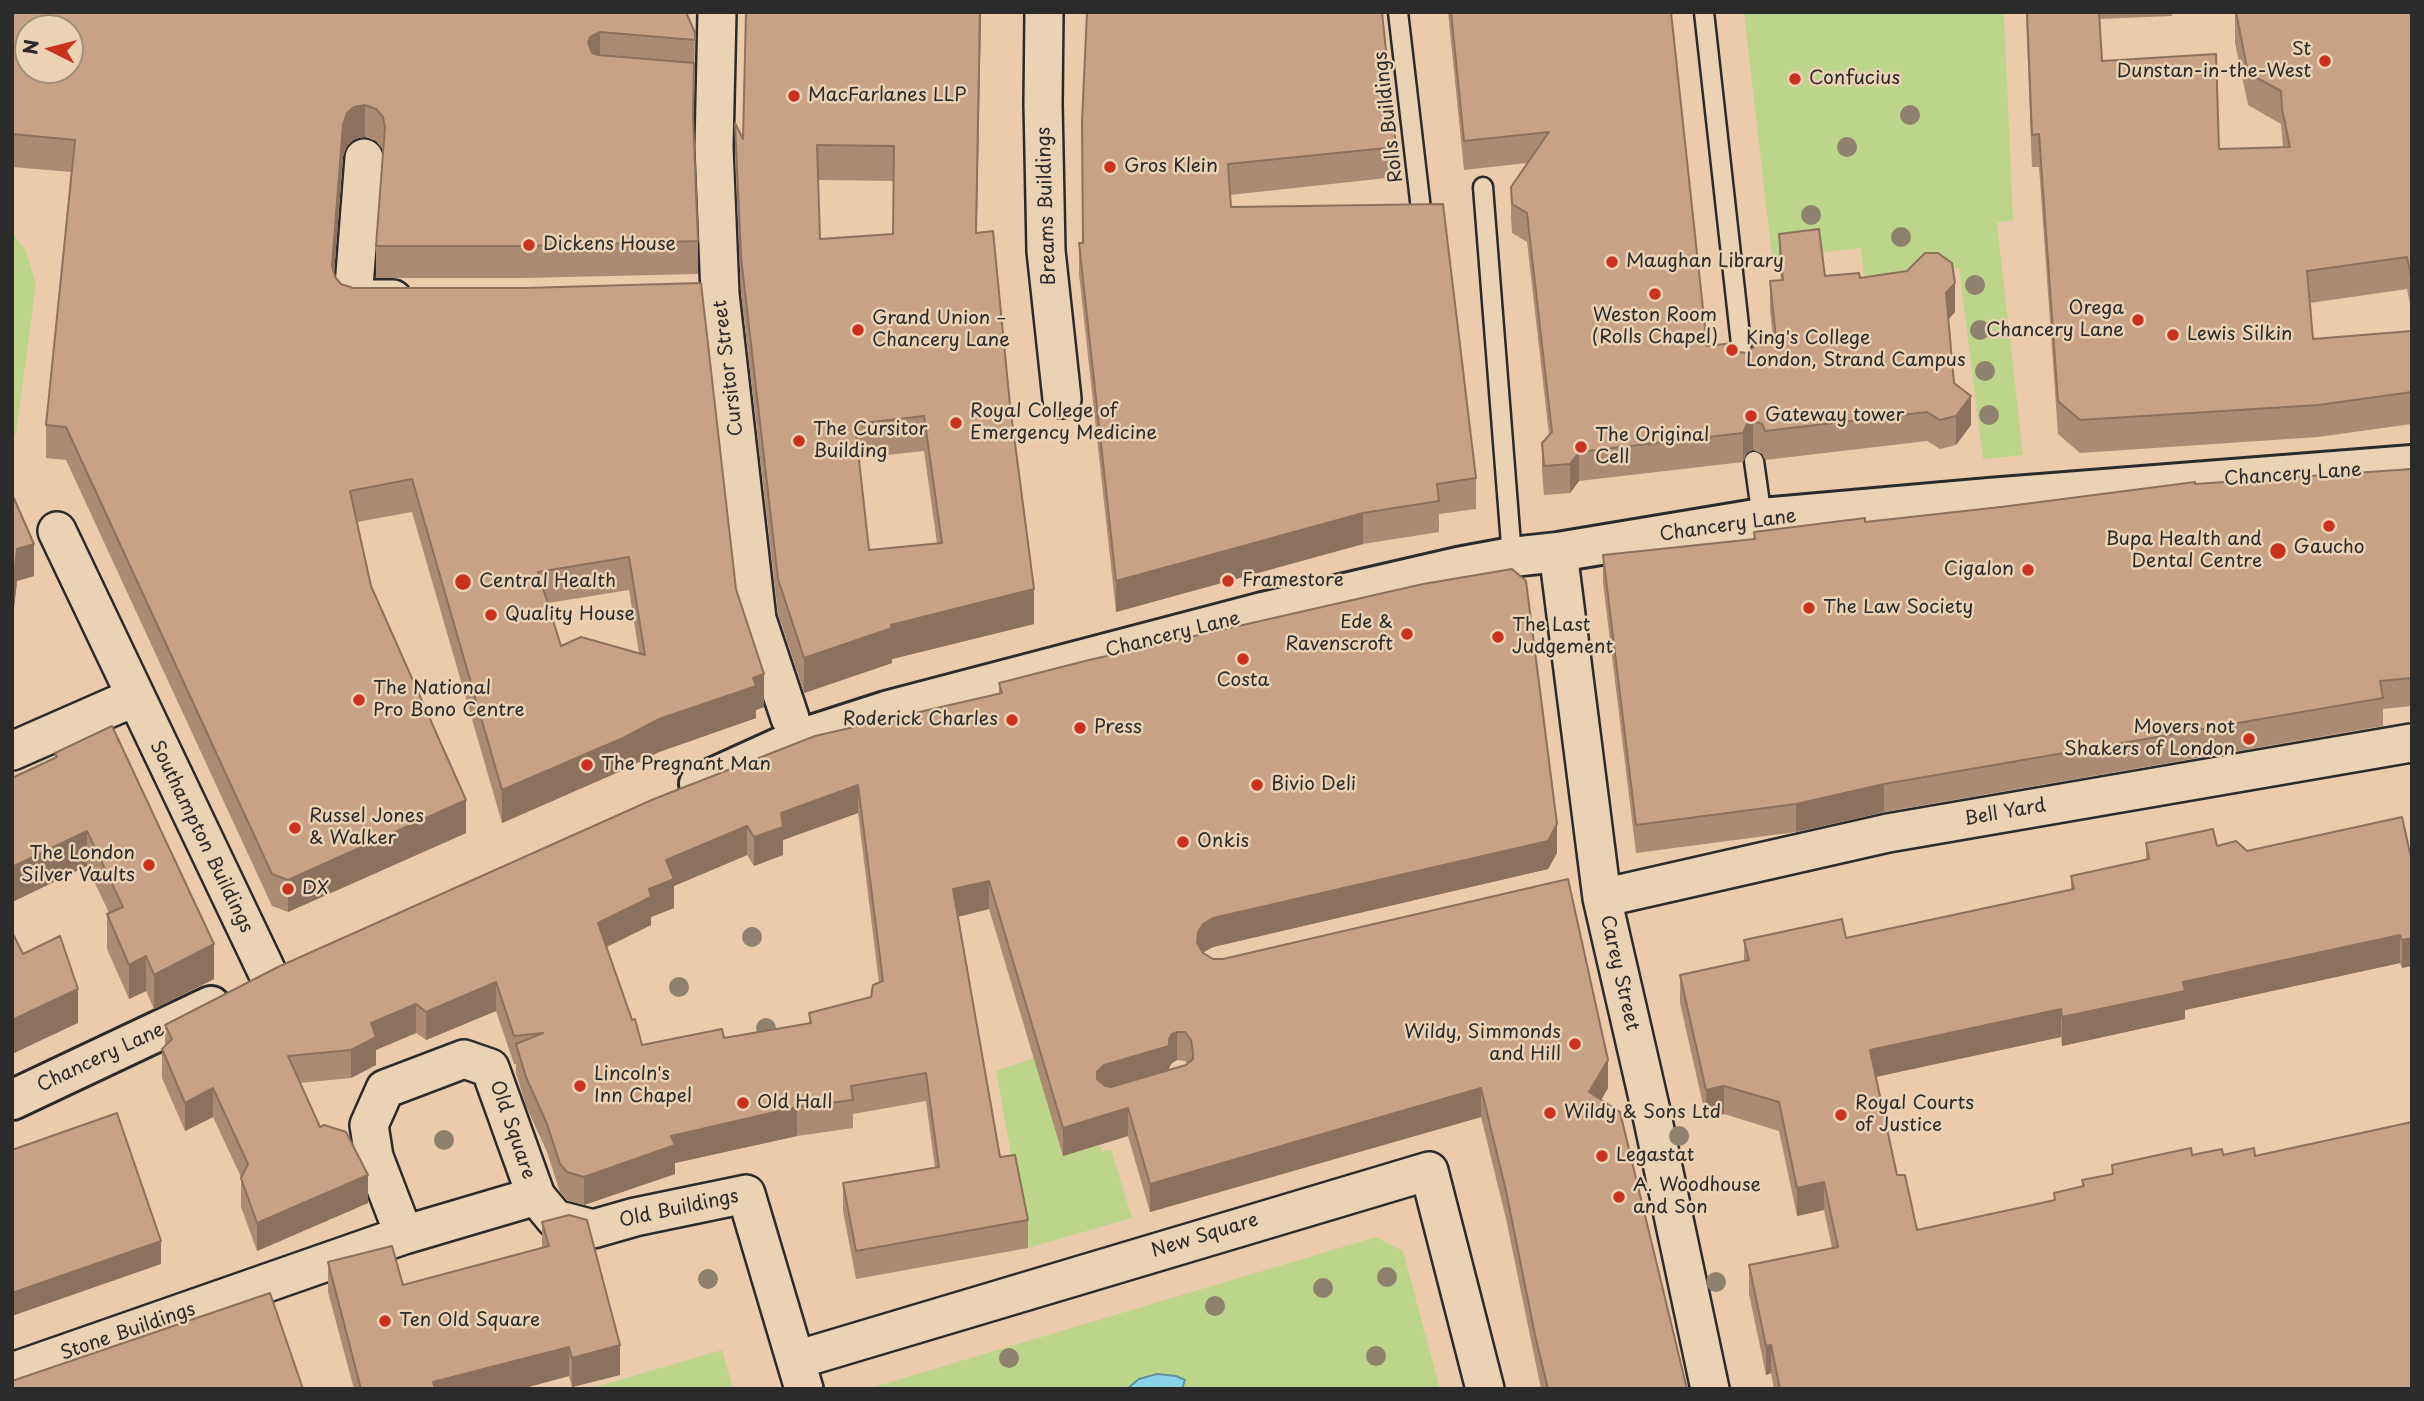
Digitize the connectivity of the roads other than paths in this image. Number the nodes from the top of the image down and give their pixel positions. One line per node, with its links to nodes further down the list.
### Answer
1 (717, 12): 18 (street, Cursitor Street)
2 (1044, 12): 10 (street, Breams Buildings)
3 (1398, 12): 7 (lane, Rolls Buildings)
4 (1704, 12): 9 (lane)
5 (364, 158): 8 (street)
6 (1483, 187): 16 (lane)
7 (1422, 218)
8 (432, 299)
9 (1744, 370)
10 (1062, 399)
11 (1754, 461): 13 (lane)
12 (2412, 465): 13 (main road, Chancery Lane)
13 (1762, 518): 15 (main road, Chancery Lane)
14 (57, 531): 17 (street, Southampton Buildings)
15 (1558, 552): 16 (main road, Chancery Lane); 22 (street, Carey Street)
16 (1512, 557): 21 (main road, Chancery Lane)
17 (135, 697): 20 (street); 24 (street, Southampton Buildings)
18 (790, 718)
19 (2410, 743): 22 (street, Bell Yard)
20 (12, 751)
21 (662, 800)
22 (1591, 888): 32 (street, Carey Street)
23 (306, 960): 24 (main road, Chancery Lane)
24 (269, 976): 25 (main road, Chancery Lane)
25 (12, 1100)
26 (536, 1196): 27 (street, Old Square); 27 (street, Old Square); 30 (street, Old Buildings)
27 (404, 1235): 28 (street, Old Square)
28 (244, 1293): 29 (street, Stone Buildings)
29 (12, 1372)
30 (800, 1374): 31 (street, New Square)
31 (1485, 1389)
32 (1710, 1389)

